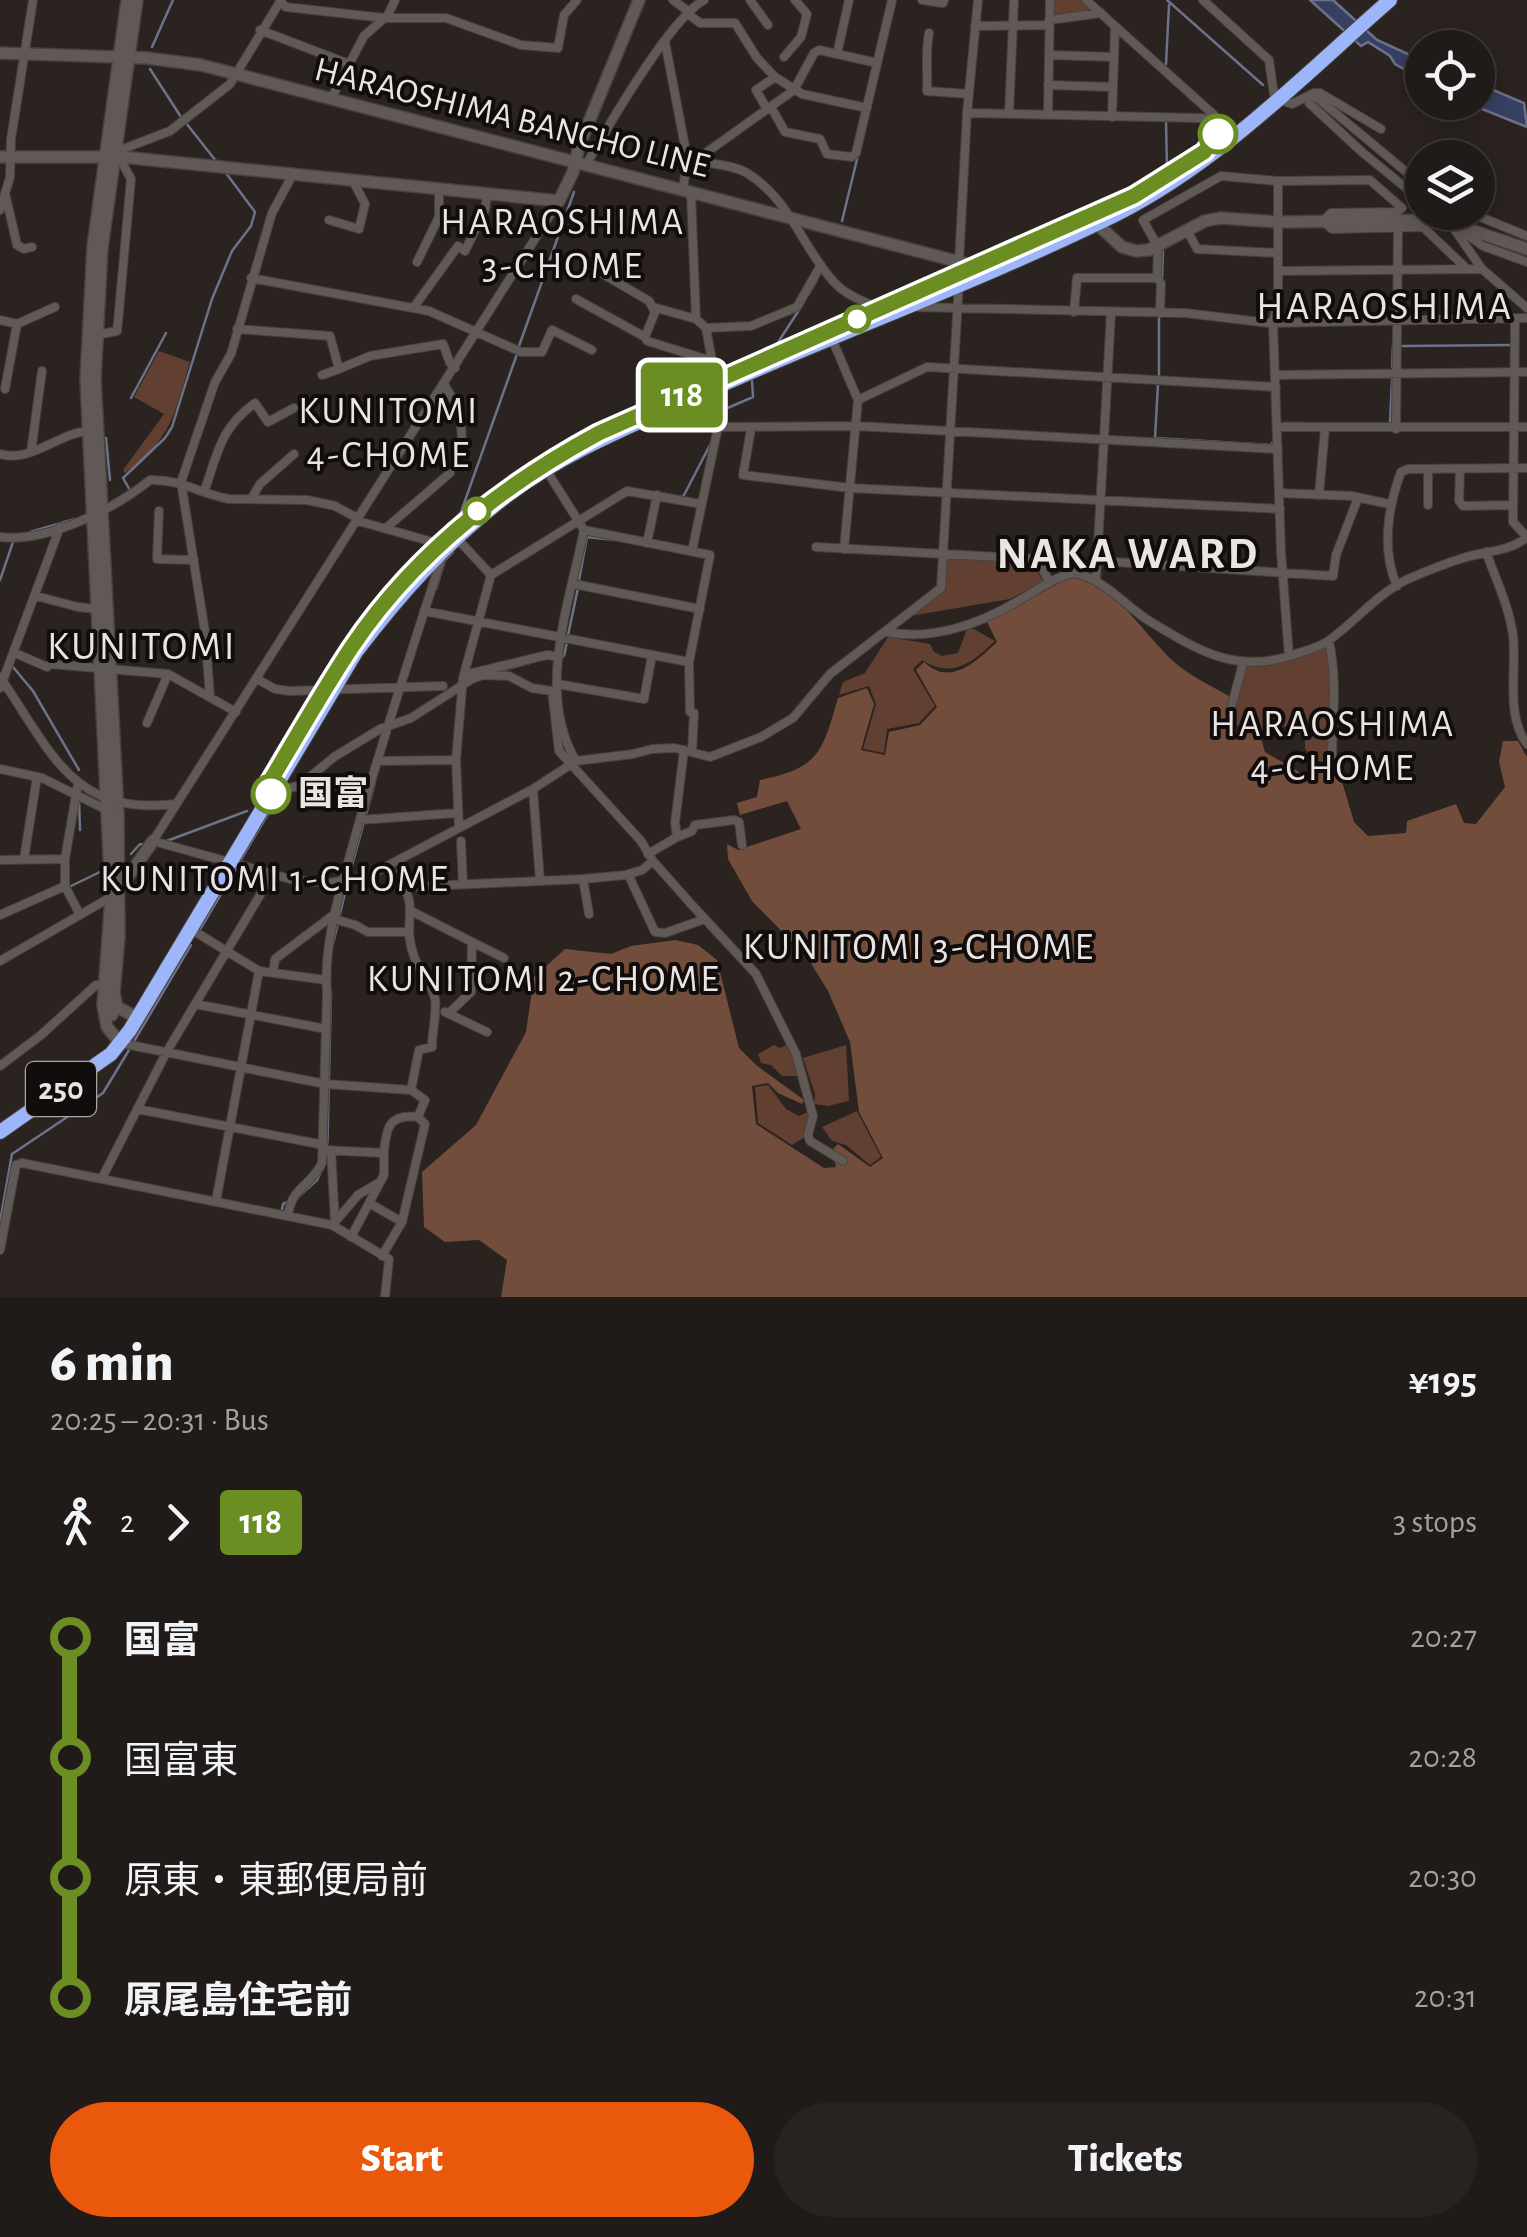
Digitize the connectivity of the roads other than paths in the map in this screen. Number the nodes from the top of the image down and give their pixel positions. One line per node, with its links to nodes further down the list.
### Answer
1 (32, 0): 35 (street)
2 (128, 0): 38 (street)
3 (137, 0): 38 (street)
4 (395, 0): 24 (street)
5 (576, 0): 24 (street)
6 (639, 0): 64 (street)
7 (673, 0): 22 (street)
8 (704, 0): 22 (street)
9 (795, 0): 39 (street)
10 (849, 0): 36 (street)
11 (892, 0): 41 (street)
12 (922, 0): 13 (street)
13 (944, 0)
14 (978, 0): 28 (street)
15 (1014, 0): 29 (street)
16 (1050, 0): 26 (street)
17 (1086, 0): 23 (street)
18 (1204, 0): 49 (street)
19 (1386, 0): 49 (highway, 250)
20 (281, 1): 24 (street); 31 (street)
21 (752, 4): 25 (street); 27 (street)
22 (688, 12): 25 (street); 33 (street)
23 (1101, 13): 26 (street); 30 (street)
24 (384, 18): 42 (street)
25 (734, 22): 44 (street)
26 (1049, 23): 29 (street); 37 (street)
27 (768, 25)
28 (975, 26): 29 (street); 48 (street)
29 (1012, 26): 55 (street)
30 (1116, 26): 40 (street); 59 (street)
31 (260, 30): 42 (street); 43 (street)
32 (929, 33): 48 (street)
33 (665, 42): 64 (street); 65 (street)
34 (0, 53): 35 (street, HARAOSHIMA BANCHO LINE)
35 (25, 54): 38 (street, HARAOSHIMA BANCHO LINE); 61 (street)
36 (836, 54): 41 (street); 47 (street)
37 (1049, 55): 40 (street); 45 (street)
38 (124, 57): 43 (street, HARAOSHIMA BANCHO LINE); 62 (street)
39 (784, 57)
40 (1114, 58): 46 (street)
41 (877, 63): 53 (street)
42 (349, 64): 51 (street)
43 (236, 74): 51 (street, HARAOSHIMA BANCHO LINE); 62 (street)
44 (774, 76): 47 (street); 52 (street)
45 (1048, 85): 46 (street); 56 (street)
46 (1114, 87): 57 (street)
47 (794, 90): 52 (street); 53 (street)
48 (969, 94): 54 (street)
49 (1278, 95): 50 (street); 60 (highway, 250); 83 (highway, 250)
50 (1310, 96): 58 (street); 66 (street); 70 (street)
51 (330, 100): 64 (street, HARAOSHIMA BANCHO LINE)
52 (769, 108): 53 (street); 63 (street)
53 (867, 108)
54 (967, 113): 55 (street); 102 (street)
55 (1009, 114): 56 (street)
56 (1048, 115): 57 (street)
57 (1112, 117): 59 (street)
58 (1380, 129)
59 (1218, 134): 60 (street)
60 (1204, 152): 98 (highway, 250)
61 (6, 157): 62 (street); 72 (street)
62 (113, 157): 67 (street); 127 (street); 127 (street); 156 (street)
63 (695, 160): 65 (street); 77 (street)
64 (581, 164): 73 (street, HARAOSHIMA BANCHO LINE); 75 (street)
65 (686, 167): 73 (street)
66 (1405, 171)
67 (293, 174): 68 (street); 105 (street)
68 (353, 181): 71 (street); 79 (street)
69 (1278, 181): 80 (street); 81 (street); 91 (street)
70 (1405, 188)
71 (439, 190): 74 (street); 94 (street)
72 (5, 192): 76 (street); 90 (street)
73 (687, 192): 77 (street, HARAOSHIMA BANCHO LINE); 121 (street)
74 (487, 196): 75 (street); 109 (street)
75 (559, 202): 126 (street)
76 (0, 210)
77 (792, 219): 97 (street); 102 (street, HARAOSHIMA BANCHO LINE)
78 (1405, 219): 80 (street)
79 (329, 220)
80 (1323, 221): 81 (street); 84 (street)
81 (1278, 222): 85 (street); 93 (street)
82 (1495, 223): 89 (street)
83 (1096, 224): 91 (street); 96 (highway, 250)
84 (1398, 228): 99 (street); 103 (street)
85 (1187, 230): 91 (street); 93 (street)
86 (1452, 230): 100 (street)
87 (1460, 230): 95 (street)
88 (1476, 230): 92 (street)
89 (1527, 236)
90 (32, 247)
91 (1158, 247): 106 (street)
92 (1527, 249)
93 (1278, 253): 104 (street)
94 (417, 262)
95 (1527, 262)
96 (1005, 266): 98 (street); 102 (highway, 250)
97 (823, 267): 111 (street); 124 (street)
98 (977, 267): 102 (highway, 250)
99 (1466, 268): 100 (street); 103 (street)
100 (1482, 269): 112 (street)
101 (596, 270): 110 (street)
102 (957, 270): 111 (highway, 250); 113 (street)
103 (1397, 270): 104 (street); 119 (street)
104 (1278, 271): 122 (street)
105 (251, 278): 109 (street); 125 (street)
106 (1158, 278): 114 (street); 115 (street)
107 (576, 299): 129 (street)
108 (55, 306): 123 (street)
109 (414, 307): 126 (street)
110 (653, 307): 121 (street); 129 (street)
111 (890, 307): 113 (street); 128 (highway, 250); 128 (highway, 250)
112 (1527, 308)
113 (958, 309): 114 (street); 134 (street)
114 (1074, 312): 116 (street)
115 (1160, 312): 116 (street); 122 (street)
116 (1111, 313): 141 (street)
117 (1515, 318): 118 (street); 119 (street); 136 (street)
118 (1527, 318)
119 (1397, 319): 122 (street); 138 (street)
120 (0, 320): 123 (street)
121 (696, 320): 124 (street)
122 (1273, 323): 140 (street)
123 (17, 324): 145 (street)
124 (706, 328): 131 (street)
125 (237, 329): 132 (street); 170 (street)
126 (478, 332): 130 (street); 133 (street)
127 (96, 335): 186 (street)
128 (830, 335): 143 (highway, 250); 146 (street)
129 (645, 337): 131 (street)
130 (592, 350)
131 (712, 361): 143 (street)
132 (339, 368): 133 (street); 139 (street)
133 (455, 368): 142 (street)
134 (955, 369): 141 (street); 146 (street); 157 (street)
135 (42, 371): 161 (street)
136 (1515, 372): 137 (street); 138 (street); 151 (street)
137 (1527, 372)
138 (1396, 374): 140 (street); 155 (street)
139 (322, 375)
140 (1275, 375): 144 (street)
141 (1108, 378): 144 (street); 159 (street)
142 (444, 384): 158 (street); 187 (street)
143 (713, 385): 150 (street); 164 (highway, 250)
144 (1276, 387): 152 (street)
145 (5, 388)
146 (858, 400): 148 (street)
147 (294, 408): 172 (street)
148 (856, 426): 154 (street); 157 (street); 171 (street)
149 (1527, 426): 151 (street)
150 (718, 427): 154 (street); 180 (street)
151 (1514, 427): 155 (street); 165 (street)
152 (1277, 428): 153 (street); 160 (street)
153 (1325, 428): 155 (street); 176 (street)
154 (751, 429): 171 (street)
155 (1396, 429)
156 (88, 432): 161 (street); 186 (street)
157 (952, 432): 159 (street); 173 (street)
158 (462, 440)
159 (1105, 440): 160 (street); 179 (street)
160 (1278, 449): 174 (street)
161 (30, 452): 162 (street)
162 (0, 454)
163 (294, 454): 178 (street)
164 (544, 467): 188 (street); 194 (highway, 250)
165 (1513, 468): 166 (street); 168 (street); 183 (street)
166 (1527, 468)
167 (1428, 469): 168 (street); 181 (street); 182 (street)
168 (1460, 469): 183 (street)
169 (450, 473): 190 (street)
170 (181, 482): 172 (street); 186 (street); 200 (street)
171 (850, 488): 173 (street); 196 (street)
172 (204, 492): 178 (street)
173 (948, 493): 179 (street); 198 (street)
174 (1279, 493): 176 (street); 184 (street)
175 (656, 495): 180 (street); 188 (street); 193 (street)
176 (1319, 495): 177 (street)
177 (1358, 498): 181 (street); 202 (street)
178 (251, 499): 187 (street)
179 (1101, 501): 184 (street); 201 (street)
180 (701, 504): 197 (street)
181 (1390, 504): 207 (street)
182 (1428, 505)
183 (1513, 505): 199 (street)
184 (1280, 509): 202 (street)
185 (159, 511): 200 (street)
186 (98, 514): 189 (street); 209 (street); 222 (street)
187 (358, 520): 190 (street); 224 (street)
188 (579, 522): 191 (street); 203 (street)
189 (60, 527): 192 (street); 208 (street)
190 (386, 528): 194 (street)
191 (584, 530): 193 (street); 206 (street)
192 (0, 537)
193 (648, 542): 197 (street)
194 (443, 544): 203 (street); 211 (street); 230 (highway, 250)
195 (816, 548): 196 (street)
196 (844, 549): 198 (street)
197 (692, 551): 210 (street)
198 (944, 552): 205 (street); 213 (street)
199 (1486, 552): 207 (street); 236 (street)
200 (194, 560): 231 (street)
201 (1099, 561): 202 (street); 204 (street)
202 (1283, 573): 218 (street)
203 (490, 576): 212 (street)
204 (1096, 580): 205 (street); 221 (street)
205 (1050, 583): 213 (street)
206 (577, 584): 210 (street); 214 (street)
207 (1397, 586): 215 (street)
208 (36, 596): 209 (street); 216 (street)
209 (98, 609): 222 (street)
210 (700, 609): 220 (street)
211 (427, 611): 212 (street); 229 (street)
212 (479, 622): 214 (street); 225 (street)
213 (887, 632): 237 (street)
214 (563, 638): 217 (street); 219 (street)
215 (1329, 640): 218 (street); 241 (street)
216 (16, 653): 222 (street); 226 (street)
217 (652, 655): 220 (street); 227 (street)
218 (1289, 656): 221 (street)
219 (558, 657): 225 (street); 227 (street)
220 (689, 662): 237 (street)
221 (1244, 663): 233 (street)
222 (106, 667): 223 (street); 249 (street)
223 (168, 674): 231 (street); 234 (street)
224 (257, 679): 230 (street); 232 (street)
225 (463, 680): 235 (street); 238 (street); 240 (street)
226 (1, 682): 244 (street)
227 (557, 684): 240 (street)
228 (444, 686): 229 (street)
229 (401, 687): 230 (street); 235 (street)
230 (330, 689): 246 (highway, 250)
231 (210, 697): 232 (street)
232 (236, 712): 248 (street)
233 (1230, 712)
234 (146, 722)
235 (390, 726): 239 (street); 246 (street)
236 (1527, 744)
237 (688, 751): 240 (street); 253 (street)
238 (456, 760): 239 (street); 250 (street)
239 (379, 761): 251 (street)
240 (573, 762): 245 (street); 257 (street)
241 (1332, 762)
242 (0, 769): 243 (street)
243 (37, 776): 247 (street); 258 (street)
244 (78, 783): 247 (street); 249 (street)
245 (534, 790): 252 (street); 267 (street)
246 (267, 794): 261 (highway, 250)
247 (78, 796): 249 (street); 259 (street)
248 (176, 804): 249 (street); 254 (street)
249 (111, 805): 271 (street)
250 (457, 813): 251 (street); 252 (street)
251 (363, 820): 266 (street)
252 (459, 828): 262 (street)
253 (677, 837): 256 (street); 257 (street)
254 (153, 841): 261 (street); 271 (street)
255 (461, 841): 268 (street)
256 (742, 845)
257 (651, 858): 263 (street); 277 (street)
258 (24, 859): 259 (street); 260 (street)
259 (64, 859): 269 (street)
260 (0, 860)
261 (227, 862): 264 (street); 278 (highway, 250)
262 (389, 868): 266 (street); 270 (street)
263 (628, 874): 265 (street); 277 (street)
264 (272, 875): 266 (street); 281 (street)
265 (584, 879): 267 (street); 273 (street)
266 (346, 881): 276 (street)
267 (540, 881): 268 (street)
268 (462, 884): 270 (street)
269 (65, 886): 274 (street); 275 (street)
270 (406, 887): 272 (street)
271 (115, 894): 275 (street); 287 (street)
272 (411, 911): 279 (street); 280 (street)
273 (589, 914)
274 (0, 915)
275 (80, 915): 283 (street)
276 (337, 918): 279 (street); 285 (street); 286 (street)
277 (706, 920): 308 (street)
278 (189, 928): 281 (street); 291 (highway, 250); 295 (highway, 250)
279 (410, 932): 289 (street)
280 (472, 942): 282 (street); 290 (street)
281 (228, 950): 284 (street); 288 (street)
282 (504, 958)
283 (0, 961)
284 (258, 970): 285 (street); 292 (street)
285 (273, 972): 286 (street)
286 (326, 980): 293 (street)
287 (110, 983): 291 (street); 295 (street); 297 (street)
288 (195, 1004): 292 (street); 296 (street)
289 (436, 1010): 290 (street); 300 (street)
290 (450, 1013): 294 (street)
291 (132, 1015): 295 (highway, 250)
292 (250, 1016): 293 (street); 298 (street)
293 (326, 1029): 299 (street)
294 (486, 1032)
295 (117, 1038): 296 (street); 303 (highway, 250); 305 (highway, 250)
296 (166, 1053): 298 (street); 301 (street)
297 (0, 1066)
298 (240, 1068): 299 (street); 304 (street)
299 (328, 1084): 300 (street); 306 (street)
300 (411, 1090): 302 (street)
301 (137, 1109): 304 (street); 309 (street)
302 (418, 1117): 307 (street); 315 (street)
303 (0, 1124)
304 (230, 1128): 306 (street); 311 (street)
305 (0, 1132)
306 (327, 1149): 307 (street); 314 (street); 316 (street)
307 (384, 1154): 310 (street)
308 (843, 1161)
309 (102, 1178): 311 (street); 313 (street)
310 (380, 1182): 312 (street); 316 (street)
311 (216, 1201): 314 (street)
312 (369, 1203): 315 (street); 318 (street)
313 (5, 1205): 317 (street)
314 (289, 1206): 316 (street)
315 (402, 1222): 320 (street)
316 (333, 1224): 318 (street)
317 (2, 1233): 319 (street)
318 (352, 1237): 320 (street)
319 (0, 1250)
320 (382, 1256): 321 (street)
321 (385, 1297)

